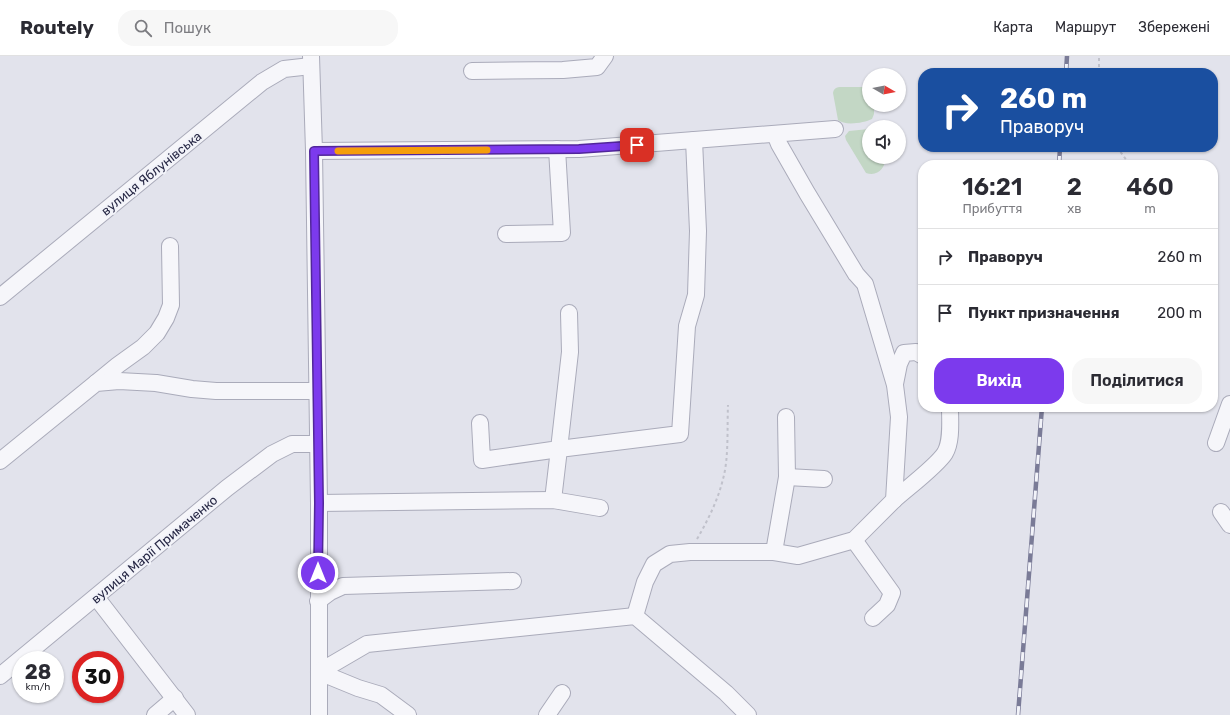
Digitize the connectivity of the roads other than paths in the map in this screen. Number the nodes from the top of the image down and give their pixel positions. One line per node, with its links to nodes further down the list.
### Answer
1 (605, 56): 3 (street)
2 (311, 61): 8 (street); 11 (street, вулиця Яблунівська)
3 (472, 71)
4 (835, 129): 5 (street)
5 (775, 134): 6 (street); 15 (street)
6 (694, 140): 7 (street); 23 (street)
7 (557, 149): 8 (street); 9 (street)
8 (314, 151): 16 (street)
9 (506, 234)
10 (170, 246): 14 (street)
11 (0, 297)
12 (569, 313): 23 (street)
13 (918, 353): 15 (street)
14 (96, 383): 16 (street); 24 (street)
15 (895, 385): 28 (street)
16 (317, 391): 22 (street)
17 (1230, 404): 21 (street)
18 (950, 412): 28 (street)
19 (786, 417): 25 (street)
20 (480, 423): 23 (street)
21 (1216, 443)
22 (317, 444): 29 (street); 34 (street, вулиця Марії Примаченко)
23 (559, 449): 27 (street)
24 (0, 461)
25 (787, 477): 26 (street); 32 (street)
26 (824, 478)
27 (553, 500): 29 (street); 30 (street)
28 (894, 500): 31 (street)
29 (319, 503): 35 (street)
30 (600, 508)
31 (854, 540): 32 (street); 37 (street)
32 (774, 552): 36 (street)
33 (513, 581): 35 (street)
34 (96, 597): 39 (street, вулиця Марії Примаченко); 41 (street)
35 (318, 601): 38 (street)
36 (635, 616): 38 (street); 47 (street)
37 (873, 618)
38 (319, 672): 44 (street); 45 (street)
39 (0, 676)
40 (562, 693): 46 (street)
41 (175, 698): 42 (street); 43 (street)
42 (155, 715)
43 (187, 715)
44 (319, 715)
45 (408, 715)
46 (547, 715)
47 (748, 715)

